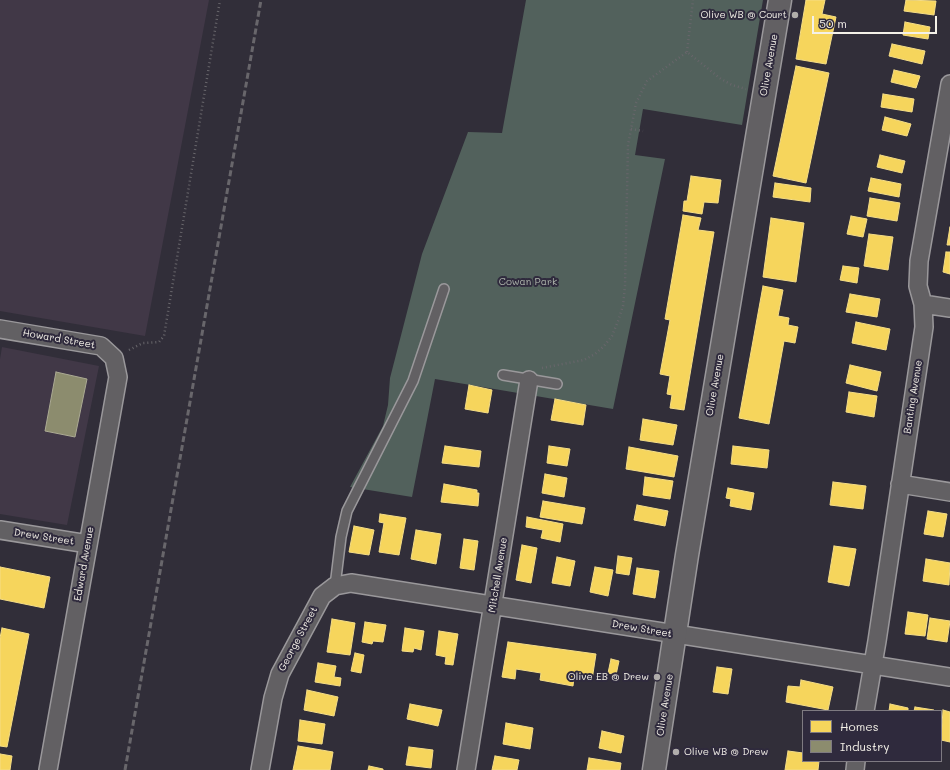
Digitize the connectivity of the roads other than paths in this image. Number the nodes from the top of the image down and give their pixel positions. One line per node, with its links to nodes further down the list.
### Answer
1 (780, 0): 17 (main road, Olive Avenue)
2 (950, 84): 4 (street, Banting Avenue)
3 (444, 289): 15 (lane)
4 (923, 304): 5 (street); 11 (street, Banting Avenue)
5 (950, 308)
6 (0, 329): 7 (street, Howard Street)
7 (119, 356): 14 (street, Edward Avenue)
8 (503, 375): 9 (lane)
9 (529, 380): 10 (lane); 16 (street, Mitchell Avenue)
10 (557, 384)
11 (900, 484): 12 (street); 18 (street, Banting Avenue)
12 (950, 492)
13 (0, 530): 14 (street, Drew Street)
14 (88, 544): 21 (street, Edward Avenue)
15 (334, 586): 16 (street, Drew Street); 22 (street, George Street)
16 (494, 604): 17 (street, Drew Street); 23 (street, Mitchell Avenue)
17 (676, 635): 18 (street, Drew Street); 24 (main road, Olive Avenue)
18 (873, 665): 19 (street, Drew Street); 20 (street, Banting Avenue)
19 (950, 677)
20 (865, 710)
21 (48, 770)
22 (260, 770)
23 (466, 770)
24 (654, 770)

